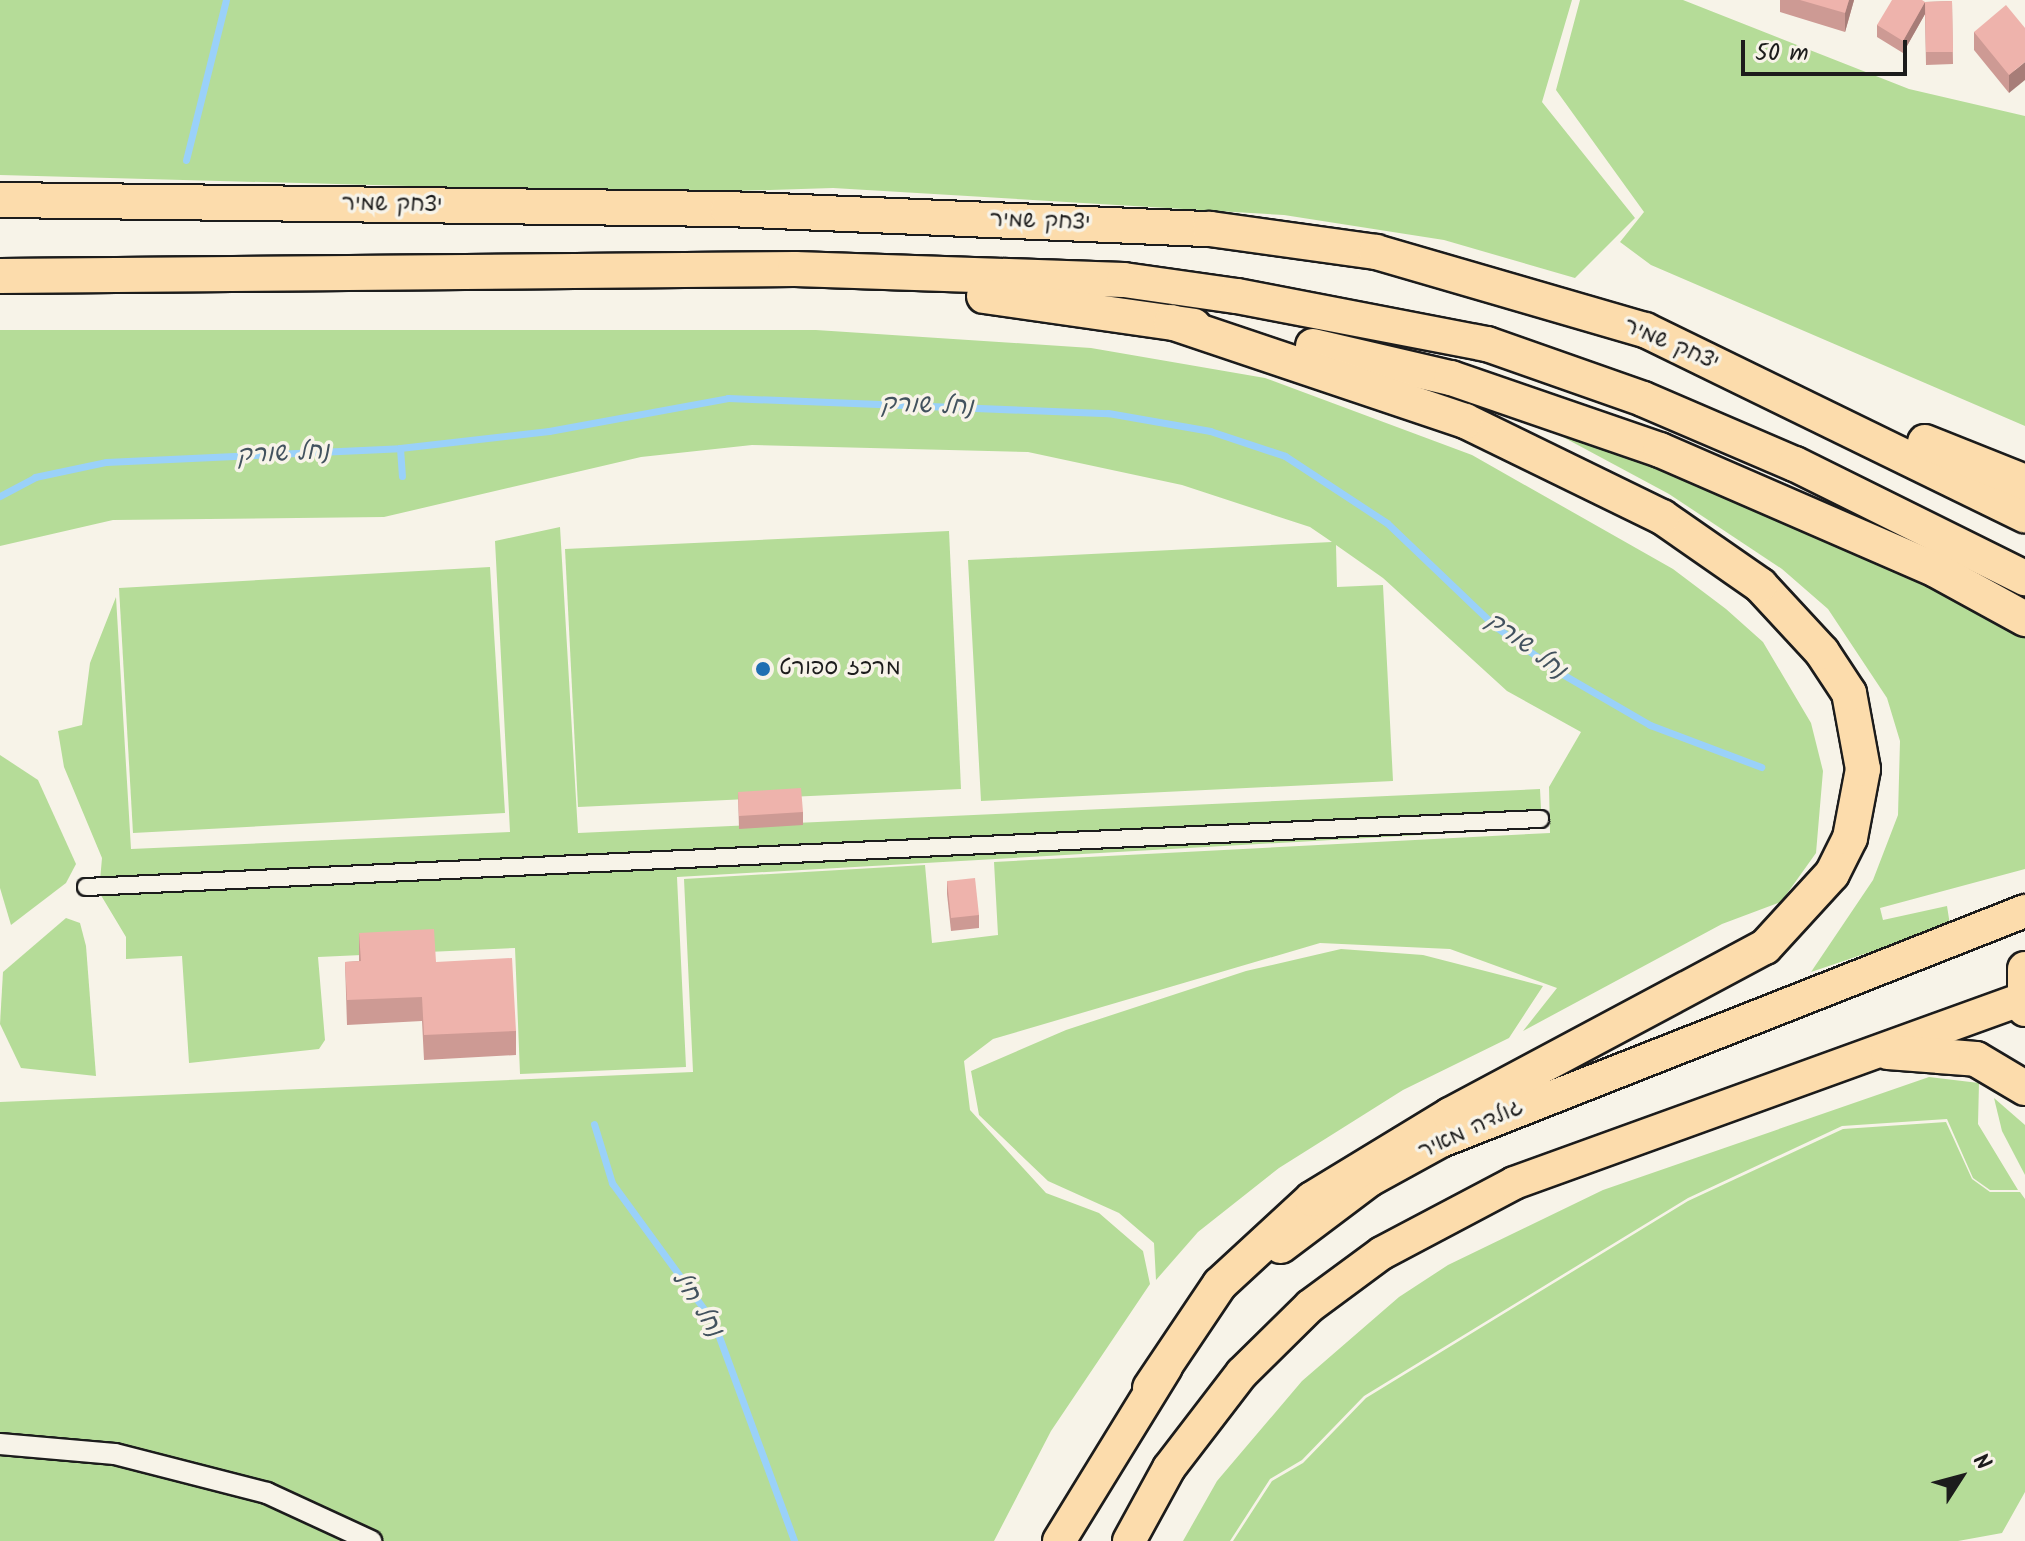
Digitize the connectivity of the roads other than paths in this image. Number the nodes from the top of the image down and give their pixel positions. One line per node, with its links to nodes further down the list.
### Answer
1 (0, 200): 5 (highway, יצחק שמיר)
2 (613, 270): 3 (highway); 4 (highway); 8 (highway)
3 (0, 276)
4 (1171, 322): 9 (highway); 16 (highway)
5 (1645, 330): 6 (highway); 7 (highway, יצחק שמיר)
6 (2025, 482)
7 (2025, 515)
8 (2025, 578)
9 (2025, 619)
10 (1540, 819): 11 (street)
11 (86, 887)
12 (2025, 911): 16 (main road, גולדה מאיר)
13 (2024, 994): 14 (main road)
14 (1888, 1052): 15 (highway); 20 (main road)
15 (2025, 1088)
16 (1150, 1388): 19 (main road, גולדה מאיר)
17 (0, 1444): 18 (street)
18 (371, 1541)
19 (1059, 1541)
20 (1129, 1541)

